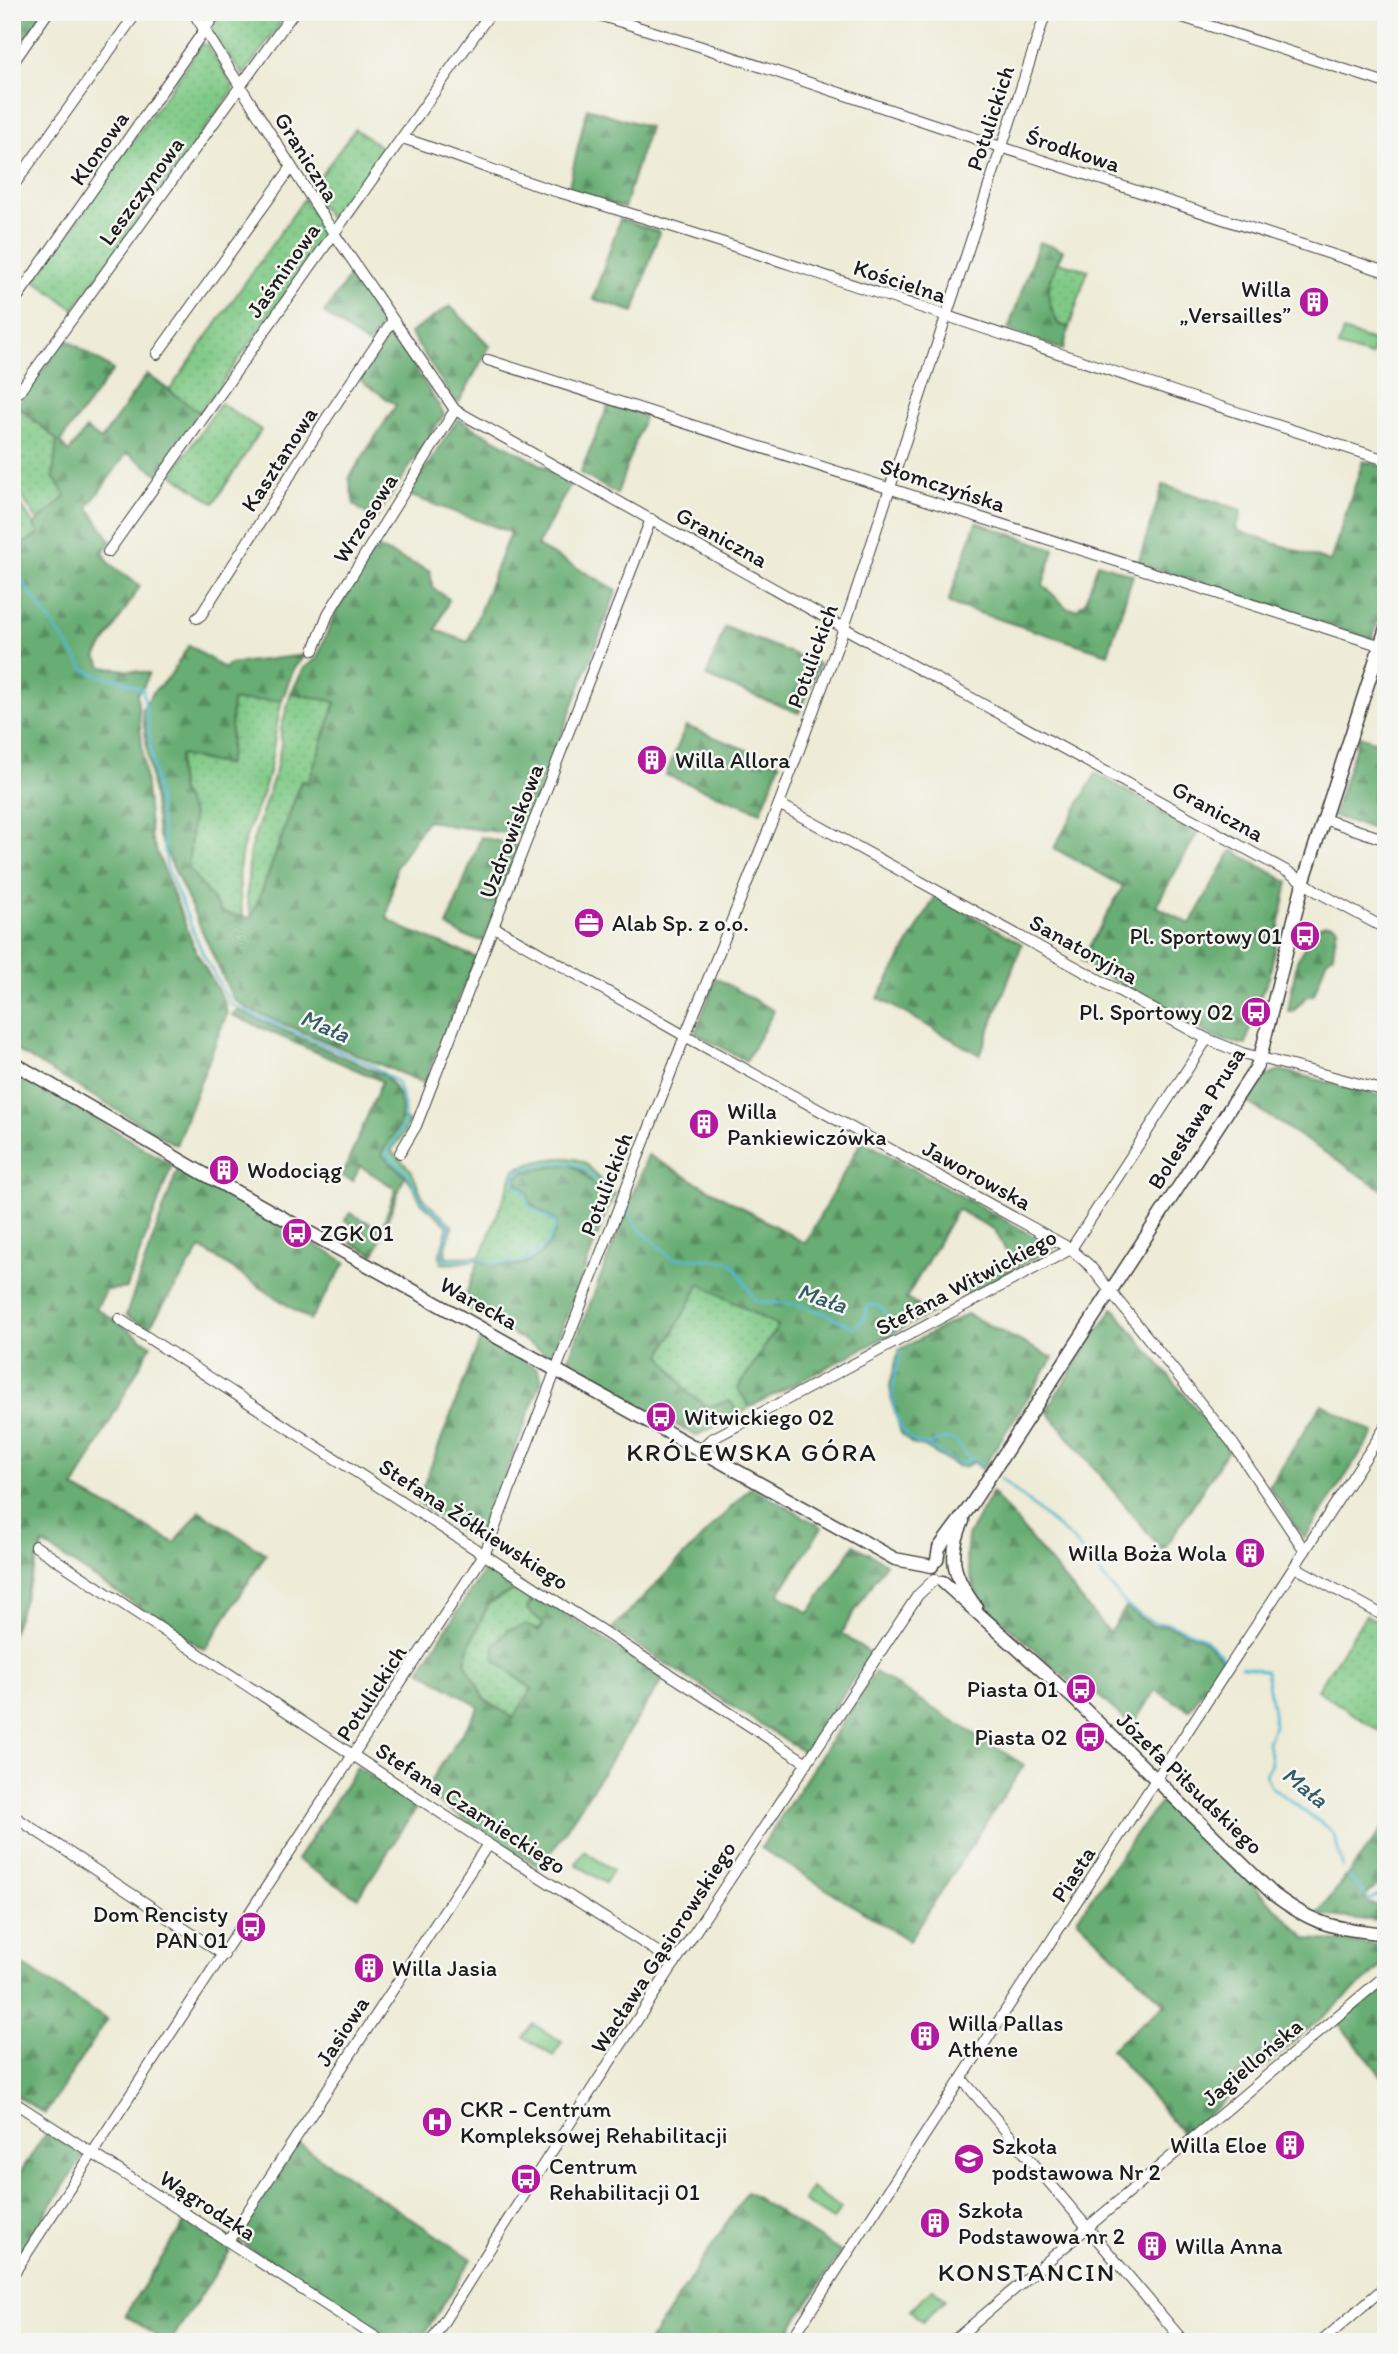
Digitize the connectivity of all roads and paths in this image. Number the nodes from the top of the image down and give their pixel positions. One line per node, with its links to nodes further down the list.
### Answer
1 (48, 12): 11 (street)
2 (137, 12): 17 (street, Klonowa)
3 (193, 12): 10 (street, Graniczna)
4 (217, 12): 10 (street, Klonowa)
5 (294, 12): 13 (street, Leszczynowa)
6 (491, 12): 14 (street, Jaśminowa)
7 (589, 12): 15 (street, Środkowa)
8 (1046, 12): 15 (street, Potulickich)
9 (1167, 12): 12 (street)
10 (205, 31): 13 (street, Graniczna); 20 (street, Klonowa)
11 (12, 64)
12 (1386, 83)
13 (241, 87): 16 (street, Graniczna); 25 (street, Leszczynowa)
14 (402, 138): 18 (street, Jaśminowa); 21 (street, Kościelna)
15 (1001, 147): 19 (street, Środkowa); 21 (street, Potulickich)
16 (291, 168): 18 (street, Graniczna); 23 (street)
17 (12, 188)
18 (333, 232): 22 (street, Graniczna); 30 (street, Jaśminowa)
19 (1386, 272)
20 (12, 305)
21 (945, 316): 27 (street, Kościelna); 28 (street, Potulickich)
22 (393, 320): 26 (street, Graniczna); 31 (street, Kasztanowa)
23 (157, 354)
24 (488, 360): 28 (street, Słomczyńska)
25 (19, 392)
26 (456, 410): 29 (street, Graniczna); 35 (street, Wrzosowa)
27 (1386, 460)
28 (890, 489): 32 (street, Potulickich); 34 (street, Słomczyńska)
29 (651, 519): 32 (street, Graniczna); 40 (street, Uzdrowiskowa)
30 (108, 552)
31 (197, 618)
32 (844, 628): 36 (street, Potulickich); 39 (street, Graniczna)
33 (1386, 628): 34 (street, Bolesława Prusa)
34 (1383, 647): 37 (street, Bolesława Prusa)
35 (314, 650)
36 (779, 804): 42 (street, Potulickich); 43 (street, Sanatoryjna)
37 (1324, 819): 38 (street); 39 (street, Bolesława Prusa)
38 (1386, 840)
39 (1303, 883): 41 (street, Graniczna); 44 (street, Bolesława Prusa)
40 (494, 926): 42 (street, Jaworowska); 47 (street, Uzdrowiskowa)
41 (1386, 929)
42 (685, 1036): 48 (street, Jaworowska); 51 (street, Potulickich)
43 (1207, 1039): 44 (street, Sanatoryjna); 48 (street, Stefana Witwickiego)
44 (1260, 1058): 46 (street, Sanatoryjna); 49 (street, Bolesława Prusa)
45 (12, 1062): 51 (street, Warecka)
46 (1386, 1091)
47 (400, 1153)
48 (1071, 1249): 49 (street, Jaworowska); 53 (street, Stefana Witwickiego)
49 (1109, 1293): 54 (street, Bolesława Prusa); 56 (street, Jaworowska)
50 (119, 1319): 57 (street, Stefana Żółkiewskiego)
51 (555, 1369): 53 (street, Warecka); 57 (street, Potulickich)
52 (1386, 1426): 56 (street, Piasta)
53 (700, 1450): 60 (street, Warecka)
54 (971, 1505): 59 (street, Bolesława Prusa); 60 (street, Bolesława Prusa)
55 (35, 1546): 63 (street, Stefana Czarnieckiego)
56 (1305, 1551): 58 (street, Piasta)
57 (485, 1553): 63 (street, Potulickich); 64 (street, Stefana Żółkiewskiego)
58 (1295, 1567): 61 (street); 65 (street, Piasta)
59 (954, 1568): 60 (street); 60 (street, Warecka); 62 (street, Józefa Piłsudskiego)
60 (937, 1572): 62 (street, Józefa Piłsudskiego); 64 (street, Wacława Gąsiorowskiego)
61 (1386, 1617)
62 (987, 1621): 65 (street, Józefa Piłsudskiego)
63 (354, 1755): 67 (street, Stefana Czarnieckiego); 69 (street, Potulickich)
64 (807, 1763): 70 (street, Wacława Gąsiorowskiego)
65 (1158, 1779): 68 (street, Józefa Piłsudskiego); 72 (street, Piasta)
66 (12, 1815): 69 (street)
67 (488, 1843): 70 (street, Stefana Czarnieckiego); 76 (street, Jasiowa)
68 (1386, 1934)
69 (224, 1955): 74 (street, Potulickich)
70 (675, 1963): 80 (street, Wacława Gąsiorowskiego)
71 (1386, 1975): 75 (street, Jagiellońska)
72 (962, 2079): 75 (street); 81 (street, Piasta)
73 (12, 2101): 74 (street, Wągrodzka)
74 (94, 2154): 76 (street, Wągrodzka); 77 (street, Potulickich)
75 (1087, 2227): 82 (street, Jagiellońska); 83 (street)
76 (229, 2240): 79 (street, Wągrodzka)
77 (12, 2276)
78 (1386, 2286): 84 (street)
79 (383, 2342)
80 (431, 2342)
81 (790, 2342)
82 (952, 2342)
83 (1184, 2342)
84 (1321, 2342)

